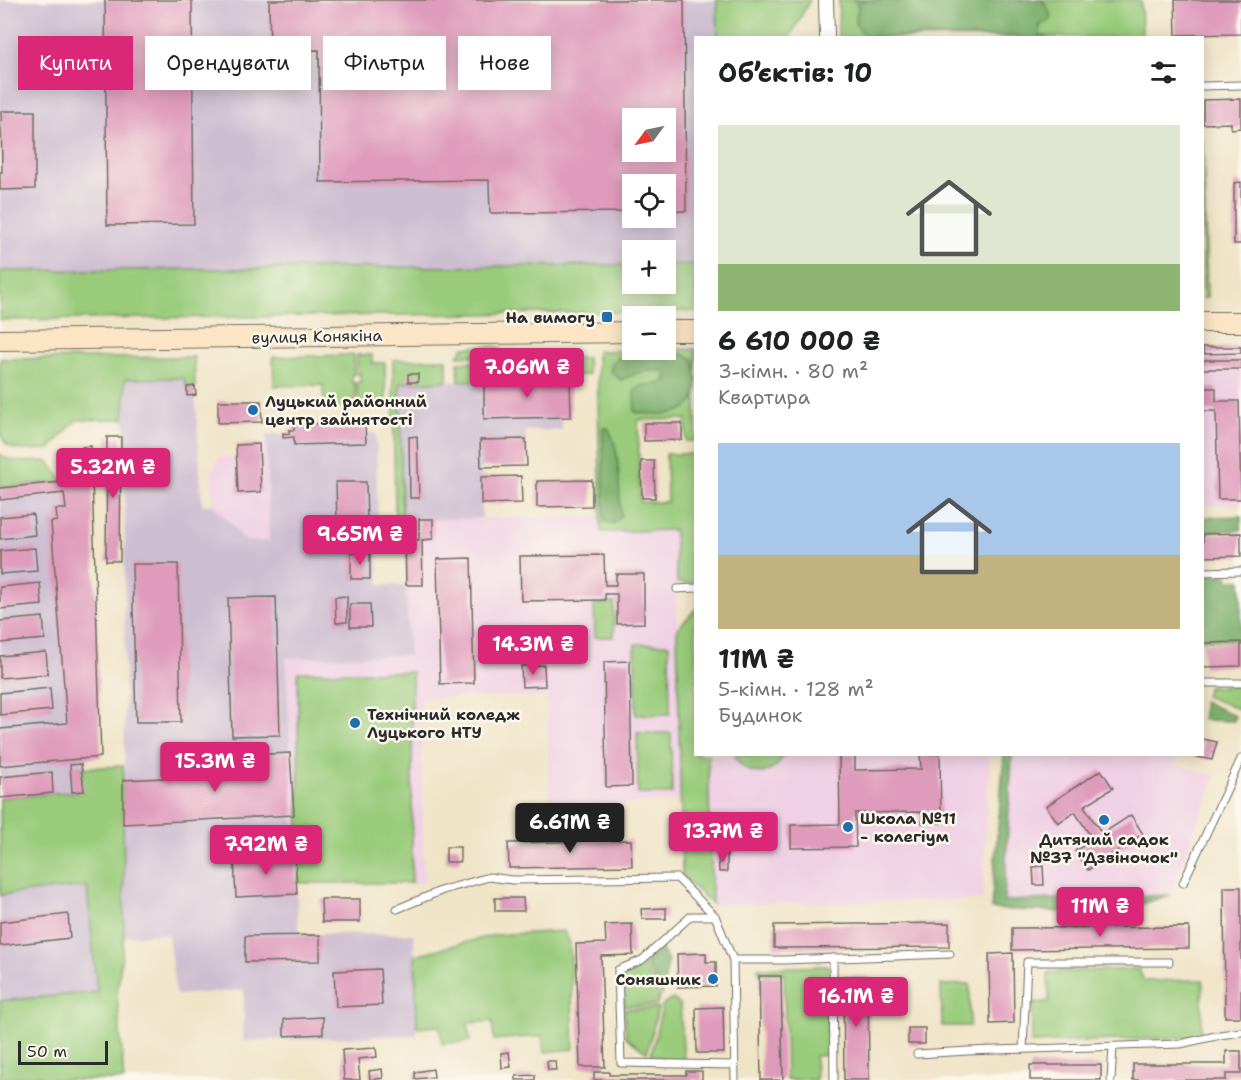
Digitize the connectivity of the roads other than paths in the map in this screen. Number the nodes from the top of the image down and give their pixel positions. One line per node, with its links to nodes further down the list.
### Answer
1 (826, 0): 2 (street)
2 (827, 36)
3 (1241, 85): 4 (lane)
4 (1204, 86)
5 (1204, 322): 6 (street)
6 (1241, 322)
7 (676, 331): 8 (street)
8 (694, 331)
9 (622, 332): 10 (street, вулиця Конякіна)
10 (0, 340)
11 (1241, 571): 12 (lane)
12 (1204, 572)
13 (694, 588): 14 (lane)
14 (677, 589)
15 (1204, 683): 16 (lane)
16 (1241, 683)
17 (1241, 759): 18 (lane)
18 (1183, 882)
19 (397, 909): 20 (lane)
20 (715, 916): 23 (lane); 29 (lane)
21 (950, 954): 22 (lane)
22 (833, 958): 23 (lane); 31 (lane)
23 (733, 960): 29 (lane)
24 (1169, 962): 27 (lane)
25 (1241, 1032): 26 (lane)
26 (1113, 1047): 27 (lane); 32 (lane)
27 (1023, 1049): 28 (lane)
28 (917, 1054)
29 (734, 1065): 30 (lane)
30 (735, 1080)
31 (834, 1080)
32 (1111, 1080)

